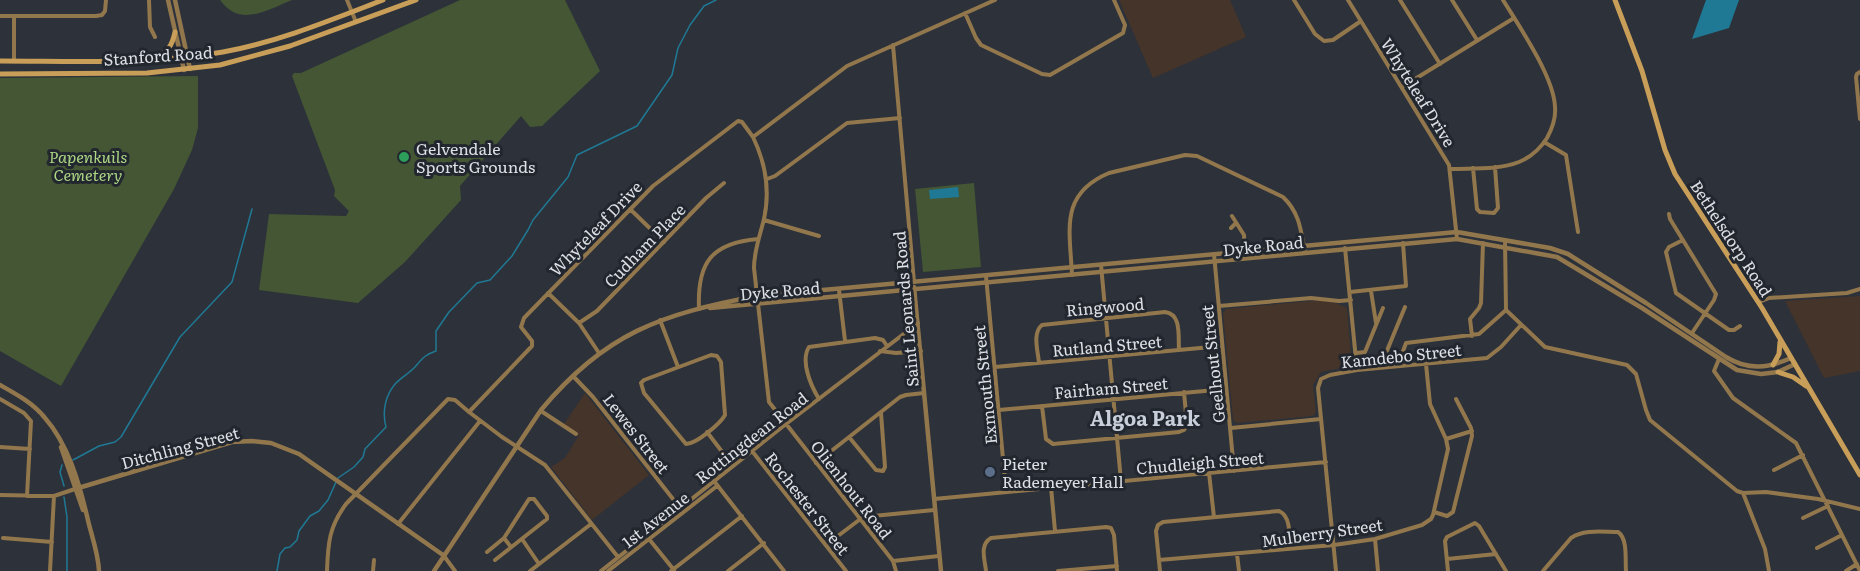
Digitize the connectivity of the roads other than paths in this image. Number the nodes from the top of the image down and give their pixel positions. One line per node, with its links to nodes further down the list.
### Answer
1 (106, 0): 19 (street)
2 (149, 0): 24 (street)
3 (168, 0): 23 (street)
4 (175, 0): 27 (street)
5 (347, 0): 16 (street)
6 (383, 0): 16 (main road, Stanford Road)
7 (416, 0): 22 (main road, Stanford Road)
8 (995, 0): 17 (street)
9 (1114, 0): 17 (street)
10 (1294, 0): 21 (street)
11 (1348, 0): 21 (street, Whyteleaf Drive)
12 (1400, 0): 31 (street)
13 (1452, 0): 25 (street)
14 (1503, 0): 20 (street)
15 (1615, 0): 84 (main road, Bethelsdorp Road)
16 (351, 12): 22 (street); 27 (main road, Stanford Road)
17 (965, 13): 26 (street)
18 (0, 16): 19 (street)
19 (14, 16): 29 (street)
20 (1514, 18): 25 (street); 39 (street)
21 (1361, 21): 35 (street, Whyteleaf Drive)
22 (356, 22): 32 (main road, Stanford Road)
23 (175, 33): 27 (street); 28 (main road)
24 (154, 37)
25 (1477, 40): 31 (street)
26 (893, 45): 36 (street, Saint Leonards Road); 38 (street)
27 (185, 58): 28 (main road, Stanford Road); 32 (street)
28 (146, 60): 29 (main road, Stanford Road)
29 (14, 61): 30 (main road, Stanford Road)
30 (0, 62)
31 (1440, 64): 35 (street)
32 (187, 69): 34 (main road, Stanford Road)
33 (1859, 72): 37 (street)
34 (0, 74)
35 (1402, 87): 42 (street, Whyteleaf Drive)
36 (900, 118): 43 (street); 73 (street, Saint Leonards Road)
37 (1860, 118)
38 (753, 137): 43 (street, Olienhout Road); 45 (street, Whyteleaf Drive)
39 (1544, 142): 40 (street); 52 (street)
40 (1495, 167): 41 (street); 41 (street)
41 (1473, 168): 42 (street)
42 (1451, 169): 51 (street, Whyteleaf Drive)
43 (767, 179): 48 (street, Olienhout Road)
44 (724, 183): 58 (street, Cudham Place)
45 (630, 209): 58 (street); 80 (street, Whyteleaf Drive)
46 (1669, 214): 57 (street)
47 (1232, 216): 49 (street)
48 (764, 220): 53 (street); 54 (street, Olienhout Road)
49 (1236, 223): 50 (street); 64 (street)
50 (1231, 228)
51 (1457, 232): 55 (street, Whyteleaf Drive); 56 (street, Dyke Road); 61 (street, Dyke Road)
52 (1578, 232)
53 (819, 236)
54 (758, 239): 81 (street, Olienhout Road); 88 (street)
55 (1457, 239): 59 (street, Dyke Road); 60 (street, Dyke Road)
56 (1505, 240): 63 (street); 99 (street, Dyke Road)
57 (1683, 240): 91 (street); 91 (street)
58 (664, 242): 94 (street, Cudham Place)
59 (1403, 243): 61 (street, Dyke Road); 78 (street)
60 (1483, 243): 63 (street, Dyke Road); 100 (street)
61 (1345, 245): 62 (street, Dyke Road); 65 (street, Dyke Road); 79 (street)
62 (1304, 246): 64 (street, Dyke Road); 65 (street); 69 (street)
63 (1504, 247): 90 (street); 112 (street, Dyke Road)
64 (1245, 252): 66 (street, Dyke Road)
65 (1305, 253): 67 (street, Dyke Road)
66 (1214, 254): 67 (street, Geelhout Street); 68 (street, Dyke Road)
67 (1214, 261): 70 (street, Dyke Road); 86 (street, Geelhout Street)
68 (1101, 265): 69 (street, Dyke Road); 70 (street)
69 (1071, 268): 71 (street); 72 (street, Dyke Road)
70 (1101, 272): 71 (street, Dyke Road); 92 (street)
71 (1072, 275): 74 (street, Dyke Road)
72 (986, 276): 73 (street, Dyke Road); 74 (street, Exmouth Street)
73 (914, 282): 75 (street, Saint Leonards Road); 77 (street, Dyke Road)
74 (986, 283): 75 (street, Dyke Road); 119 (street, Exmouth Street)
75 (915, 289): 82 (street, Dyke Road); 95 (street, Saint Leonards Road)
76 (1860, 289): 84 (street)
77 (839, 290): 81 (street, Dyke Road); 82 (street)
78 (1371, 291): 79 (street); 96 (street)
79 (1350, 292): 83 (street)
80 (548, 294): 94 (street); 136 (street, Whyteleaf Drive)
81 (757, 297): 85 (street, Olienhout Road); 88 (street, Dyke Road)
82 (839, 297): 85 (street, Dyke Road); 102 (street)
83 (1351, 300): 86 (street); 109 (street)
84 (1758, 303): 101 (main road, Bethelsdorp Road)
85 (758, 304): 88 (street, Dyke Road); 140 (street, Olienhout Road)
86 (1219, 306): 104 (street, Geelhout Street)
87 (1405, 307): 120 (street)
88 (699, 309): 93 (street, Dyke Road)
89 (1383, 309): 96 (street)
90 (1506, 310): 97 (street); 100 (street)
91 (1705, 314): 98 (street); 99 (street)
92 (1106, 318): 105 (street, Ringwood); 110 (street); 113 (street, Ringwood)
93 (660, 320): 108 (street, Dyke Road); 118 (street)
94 (579, 323): 108 (street)
95 (918, 323): 103 (street, Rottingdean Road); 107 (street, Saint Leonards Road)
96 (1376, 325): 109 (street)
97 (1521, 325): 114 (street, Kamdebo Street); 166 (street)
98 (1740, 326)
99 (1692, 333): 117 (street, Dyke Road)
100 (1472, 336): 116 (street)
101 (1779, 338): 111 (main road, Bethelsdorp Road); 117 (main road)
102 (844, 341): 103 (street); 130 (street)
103 (887, 346): 106 (street, Rottingdean Road)
104 (1222, 346): 105 (street, Rutland Street); 125 (street, Geelhout Street)
105 (1179, 350): 110 (street, Rutland Street)
106 (880, 351): 107 (street); 130 (street, Rottingdean Road)
107 (921, 351): 128 (street, Saint Leonards Road)
108 (599, 353): 123 (street, Dyke Road)
109 (1356, 353): 121 (street)
110 (1110, 357): 113 (street, Rutland Street); 131 (street)
111 (1791, 358): 115 (main road, Bethelsdorp Road); 117 (street, Dyke Road)
112 (1719, 359): 122 (street, Dyke Road); 152 (street)
113 (1039, 363): 119 (street, Rutland Street)
114 (1426, 364): 116 (street, Kamdebo Street); 147 (street)
115 (1795, 364): 122 (street, Dyke Road); 127 (main road, Bethelsdorp Road)
116 (1402, 365): 120 (street, Kamdebo Street)
117 (1773, 365)
118 (678, 367): 143 (street); 143 (street)
119 (995, 367): 134 (street, Exmouth Street)
120 (1388, 367): 121 (street, Kamdebo Street)
121 (1357, 370): 138 (street, Kamdebo Street)
122 (1778, 372): 127 (main road)
123 (572, 375): 135 (street, Dyke Road); 173 (street, Lewes Street)
124 (0, 385): 164 (street)
125 (1226, 389): 126 (street, Fairham Street); 141 (street, Geelhout Street)
126 (1184, 392): 131 (street, Fairham Street); 146 (street)
127 (1811, 392): 159 (main road, Bethelsdorp Road)
128 (924, 393): 137 (street); 171 (street, Saint Leonards Road)
129 (0, 399): 150 (street)
130 (819, 399): 140 (street, Rottingdean Road)
131 (1113, 399): 133 (street, Fairham Street); 146 (street)
132 (1456, 399): 142 (street)
133 (1042, 406): 134 (street, Fairham Street); 146 (street)
134 (999, 410): 165 (street, Exmouth Street)
135 (540, 411): 144 (street); 149 (street, Dyke Road)
136 (469, 412): 139 (street); 167 (street)
137 (881, 412): 145 (street); 145 (street)
138 (1321, 419): 141 (street); 153 (street, Kamdebo Street)
139 (480, 421): 149 (street); 182 (street)
140 (786, 424): 151 (street, Rottingdean Road); 154 (street, Olienhout Road)
141 (1231, 428): 157 (street, Geelhout Street)
142 (1472, 431): 147 (street); 176 (street, Mulberry Street)
143 (707, 432): 155 (street)
144 (576, 434)
145 (849, 437): 154 (street)
146 (1117, 438): 161 (street)
147 (1446, 439): 176 (street)
148 (0, 447): 150 (street)
149 (517, 447): 181 (street); 200 (street, Dyke Road)
150 (30, 449): 169 (street)
151 (752, 451): 155 (street, Rottingdean Road); 192 (street, Rochester Street)
152 (1803, 455): 156 (street); 172 (street)
153 (1326, 462): 157 (street, Chudleigh Street); 193 (street, Kamdebo Street)
154 (816, 463): 180 (street, Olienhout Road)
155 (733, 466): 160 (street, Rottingdean Road)
156 (1774, 470)
157 (1234, 471): 158 (street, Chudleigh Street)
158 (1209, 473): 161 (street, Chudleigh Street); 178 (street)
159 (1860, 476)
160 (714, 481): 162 (street); 173 (street, Rottingdean Road)
161 (1121, 481): 163 (street, Chudleigh Street)
162 (717, 486): 177 (street); 185 (street, 1st Avenue)
163 (1051, 487): 165 (street, Chudleigh Street); 183 (street)
164 (77, 488): 167 (street, Ditchling Street); 170 (street, Ditchling Street); 214 (street)
165 (1006, 491): 171 (street, Chudleigh Street)
166 (1743, 493): 172 (street); 237 (street)
167 (355, 494): 182 (street, Ditchling Street); 215 (street)
168 (0, 495): 169 (street, Ditchling Street)
169 (27, 496): 170 (street, Ditchling Street)
170 (54, 496): 190 (street)
171 (933, 499): 174 (street, Saint Leonards Road)
172 (1827, 504): 175 (street); 179 (street); 184 (street)
173 (680, 508): 185 (street, Rottingdean Road)
174 (934, 510): 180 (street); 201 (street, Saint Leonards Road)
175 (1860, 510)
176 (1434, 512): 189 (street, Mulberry Street)
177 (742, 516): 191 (street); 211 (street)
178 (1214, 517): 196 (street); 206 (street)
179 (1803, 518)
180 (860, 519): 192 (street); 207 (street, Olienhout Road)
181 (591, 523): 202 (street); 208 (street)
182 (398, 524): 200 (street, Ditchling Street)
183 (1055, 531): 210 (street); 227 (street)
184 (1842, 535): 195 (street); 209 (street)
185 (647, 537): 202 (street, Rottingdean Road); 211 (street); 221 (street, 1st Avenue)
186 (3, 538): 190 (street)
187 (504, 538): 188 (street); 194 (street); 197 (street)
188 (522, 539): 194 (street); 208 (street)
189 (1375, 539): 193 (street, Mulberry Street); 232 (street)
190 (52, 542): 213 (street)
191 (764, 543): 222 (street); 223 (street)
192 (826, 545): 224 (street, Rochester Street)
193 (1334, 545): 196 (street, Mulberry Street); 231 (street, Kamdebo Street)
194 (511, 547): 205 (street)
195 (1816, 548)
196 (1289, 549): 198 (street, Mulberry Street)
197 (487, 552)
198 (1237, 554): 206 (street, Mulberry Street); 230 (street)
199 (1496, 554): 203 (street); 203 (street); 234 (street)
200 (443, 555): 217 (street, Dyke Road); 218 (street)
201 (939, 556): 207 (street); 226 (street, Saint Leonards Road)
202 (618, 557): 220 (street, Rottingdean Road)
203 (1447, 559): 233 (street)
204 (374, 560): 216 (street)
205 (495, 560)
206 (1160, 560): 229 (street)
207 (893, 561): 225 (street, Olienhout Road)
208 (539, 564): 219 (street)
209 (1857, 564): 212 (street); 238 (street)
210 (1117, 568): 228 (street)
211 (673, 570)
212 (1860, 570)
213 (50, 571)
214 (99, 571)
215 (327, 571)
216 (373, 571)
217 (434, 571)
218 (455, 571)
219 (530, 571)
220 (601, 571)
221 (608, 571)
222 (728, 571)
223 (783, 571)
224 (846, 571)
225 (896, 571)
226 (941, 571)
227 (986, 571)
228 (1058, 571)
229 (1160, 571)
230 (1239, 571)
231 (1336, 571)
232 (1378, 571)
233 (1448, 571)
234 (1506, 571)
235 (1543, 571): 236 (street)
236 (1626, 571)
237 (1769, 571)
238 (1846, 571)

